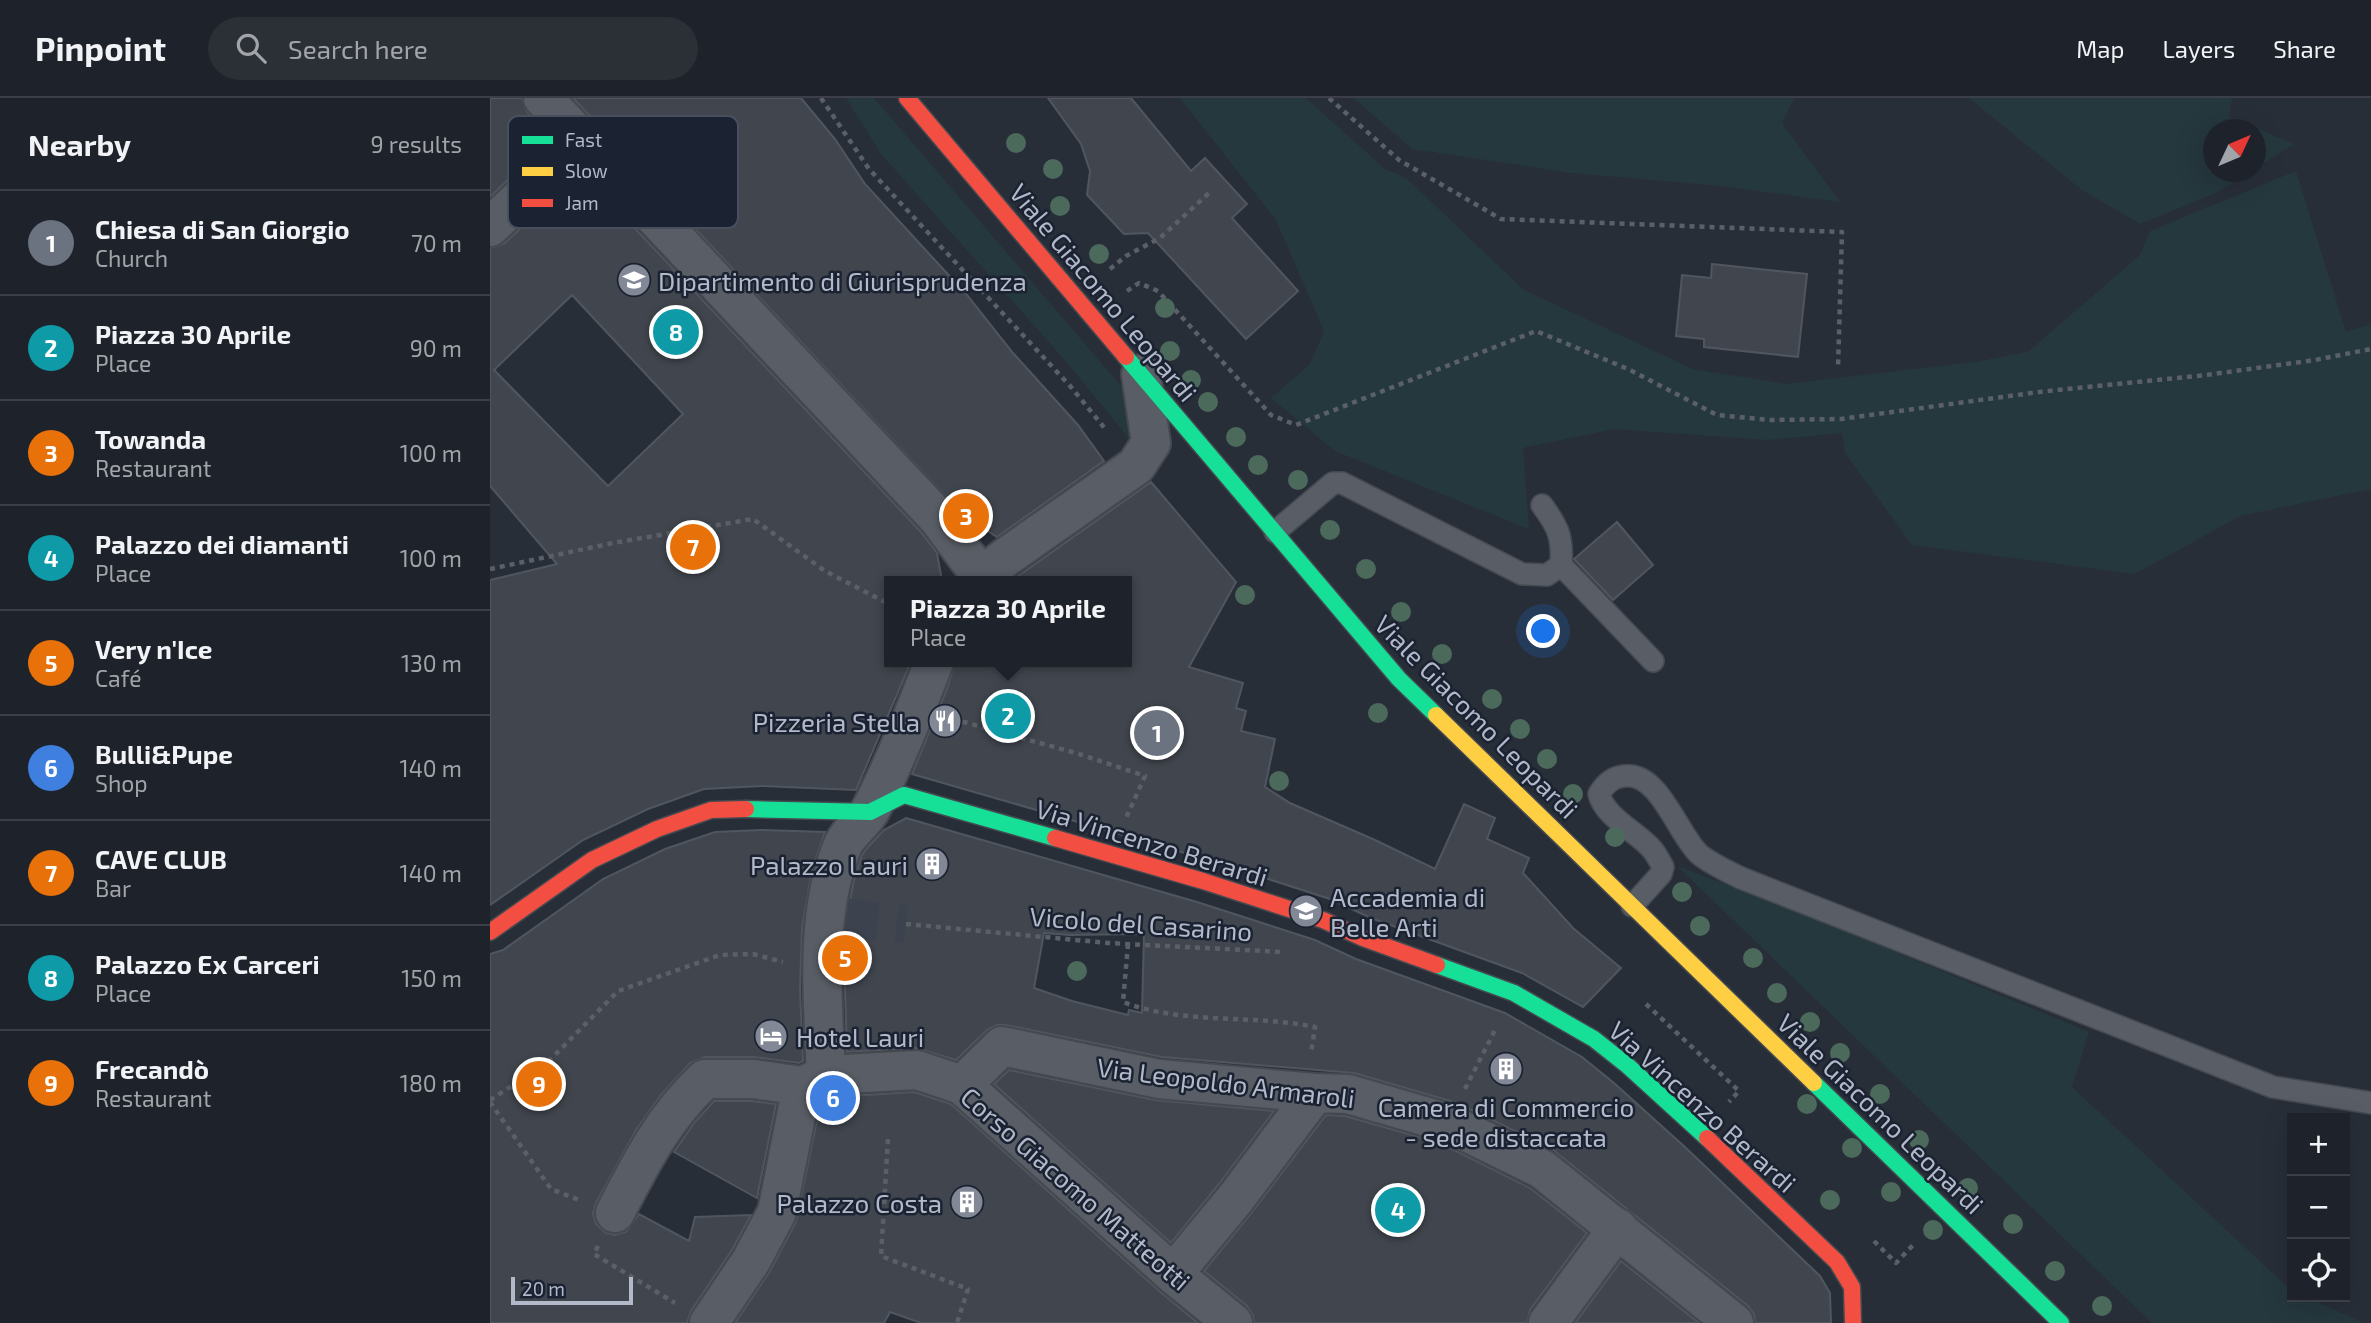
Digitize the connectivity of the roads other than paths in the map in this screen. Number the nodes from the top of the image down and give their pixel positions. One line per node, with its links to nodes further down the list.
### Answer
1 (543, 98): 3 (street)
2 (907, 98): 7 (main road, Viale Giacomo Leopardi)
3 (555, 116)
4 (508, 211): 5 (street)
5 (490, 228)
6 (656, 228): 11 (street)
7 (1141, 374): 9 (main road, Viale Giacomo Leopardi); 11 (street)
8 (1542, 505): 10 (lane)
9 (1275, 532): 10 (lane); 15 (main road, Viale Giacomo Leopardi)
10 (1561, 565): 12 (lane)
11 (994, 569)
12 (1653, 661)
13 (932, 667): 14 (street)
14 (870, 812): 16 (main road); 17 (street); 28 (main road, Via Vincenzo Berardi)
15 (1632, 906): 20 (lane); 29 (main road, Viale Giacomo Leopardi)
16 (490, 932)
17 (814, 1080): 18 (street, Corso Giacomo Matteotti); 21 (street, Corso Giacomo Matteotti); 24 (street)
18 (962, 1085): 19 (street, Via Leopoldo Armaroli); 23 (street, Corso Giacomo Matteotti)
19 (1311, 1093): 22 (street, Via Leopoldo Armaroli); 23 (street)
20 (2371, 1103)
21 (615, 1213)
22 (1618, 1228): 26 (street); 27 (street, Via Leopoldo Armaroli)
23 (1173, 1274): 25 (street, Corso Giacomo Matteotti)
24 (697, 1316)
25 (1233, 1323)
26 (1548, 1323)
27 (1734, 1323)
28 (1853, 1323)
29 (2061, 1323)

